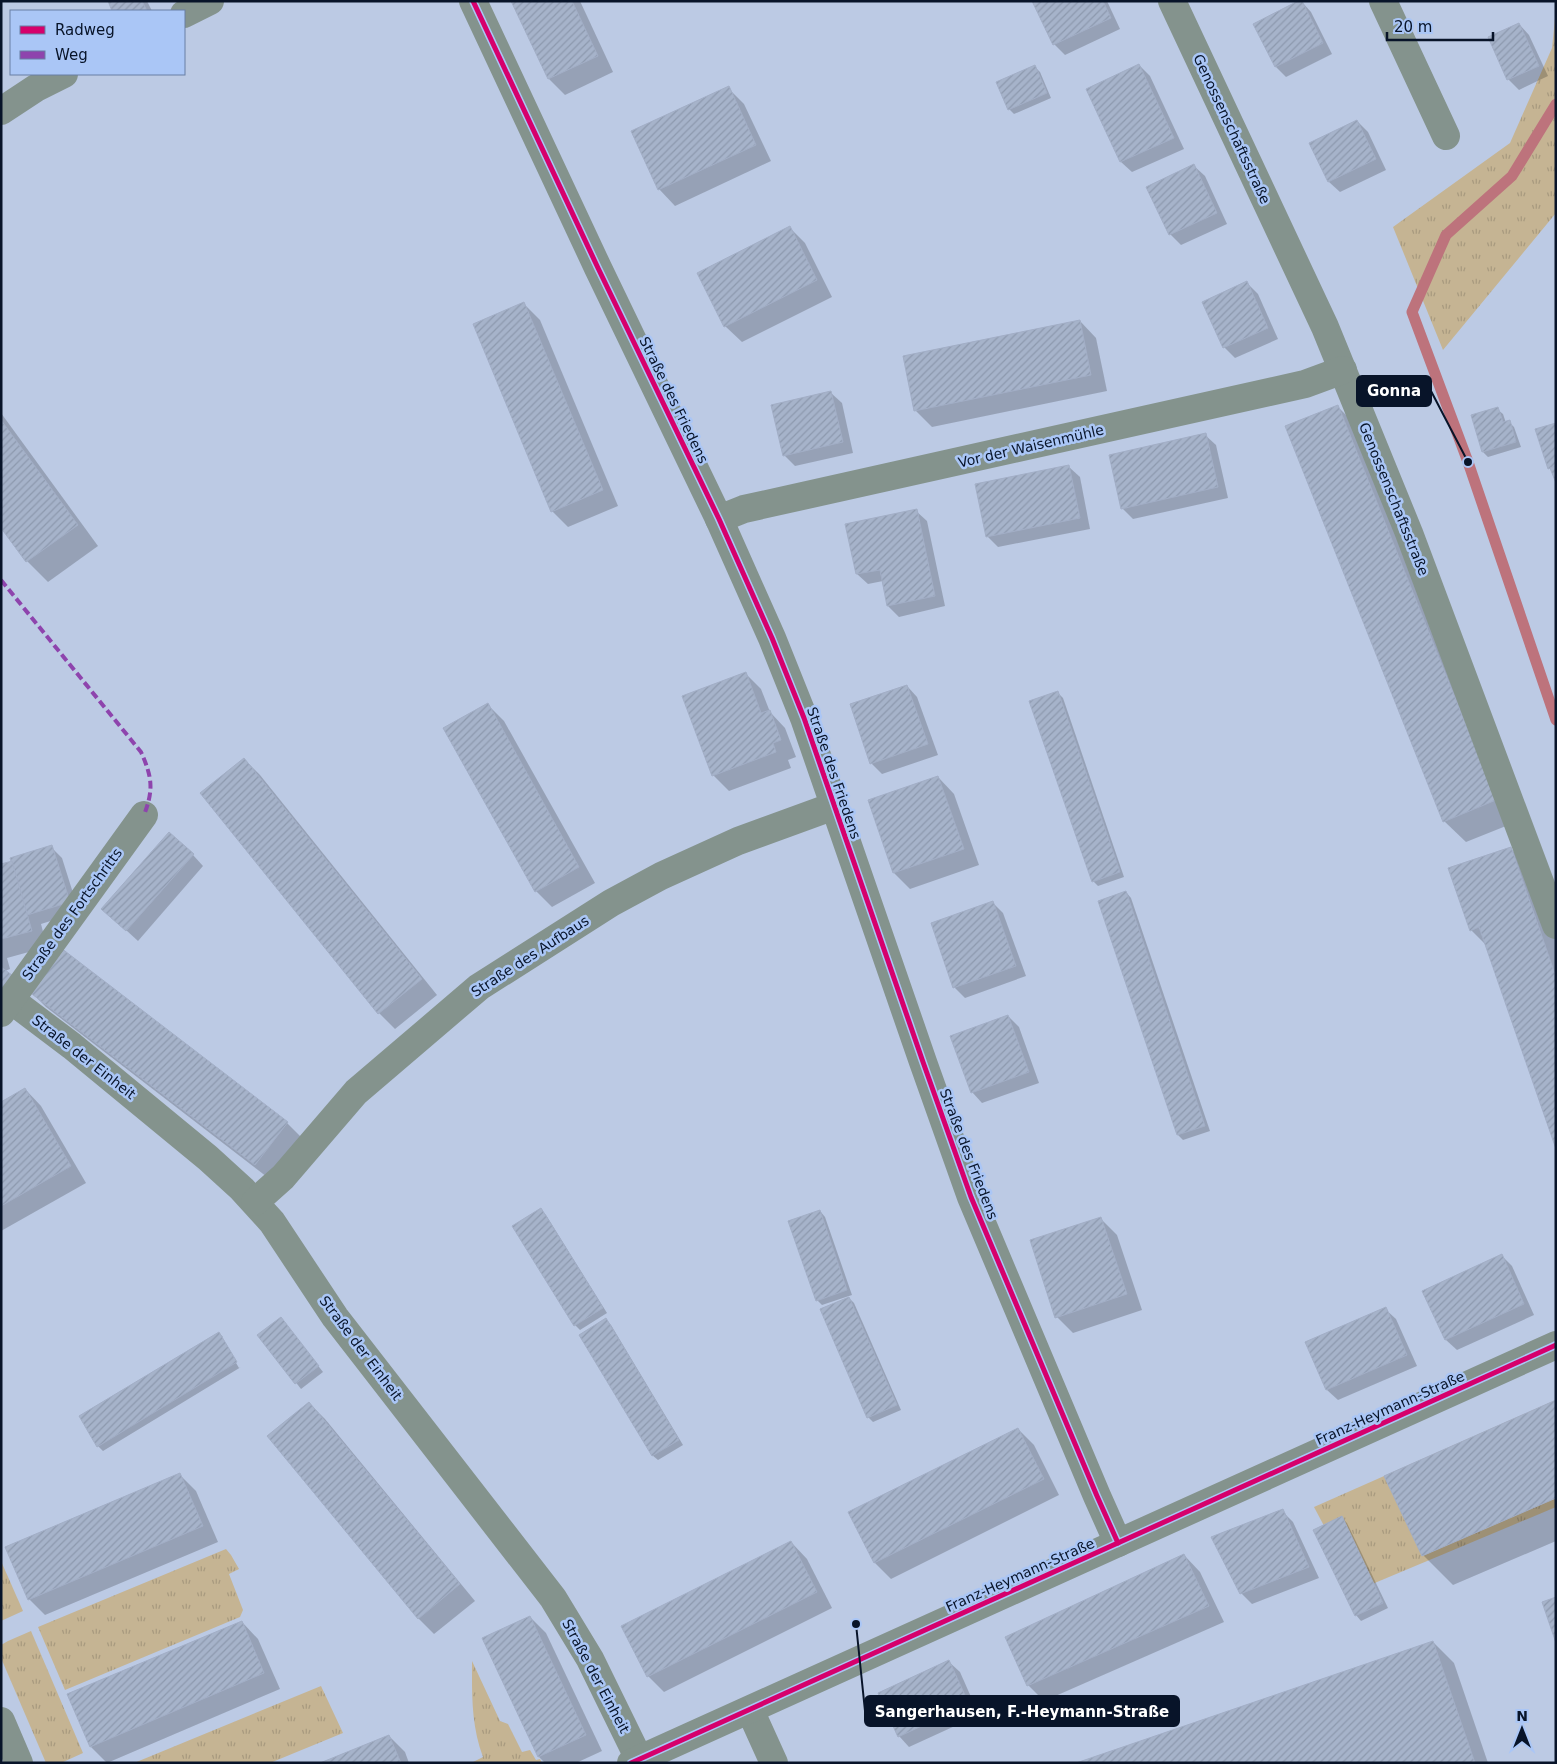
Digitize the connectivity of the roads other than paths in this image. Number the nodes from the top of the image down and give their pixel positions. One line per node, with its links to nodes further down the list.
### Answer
1 (210, 1): 5 (street)
2 (473, 1): 10 (street, Straße des Friedens)
3 (1172, 1): 9 (street, Genossenschaftsstraße)
4 (1383, 1): 8 (street)
5 (185, 14)
6 (62, 75): 7 (street)
7 (1, 111)
8 (1446, 136)
9 (1343, 370): 10 (street, Vor der Waisenmühle); 13 (street, Genossenschaftsstraße)
10 (718, 519): 11 (street, Straße des Friedens)
11 (834, 806): 15 (street, Straße des Aufbaus); 17 (street, Straße des Friedens)
12 (144, 815): 14 (street, Straße des Fortschritts)
13 (1556, 925)
14 (6, 1006): 15 (street, Straße der Einheit)
15 (255, 1202): 20 (street, Straße der Einheit)
16 (1556, 1345): 17 (street, Franz-Heymann-Straße)
17 (1118, 1543): 18 (street, Franz-Heymann-Straße)
18 (750, 1710): 20 (street, Franz-Heymann-Straße); 22 (street)
19 (1, 1721): 21 (street)
20 (635, 1761)
21 (19, 1763)
22 (774, 1763)

